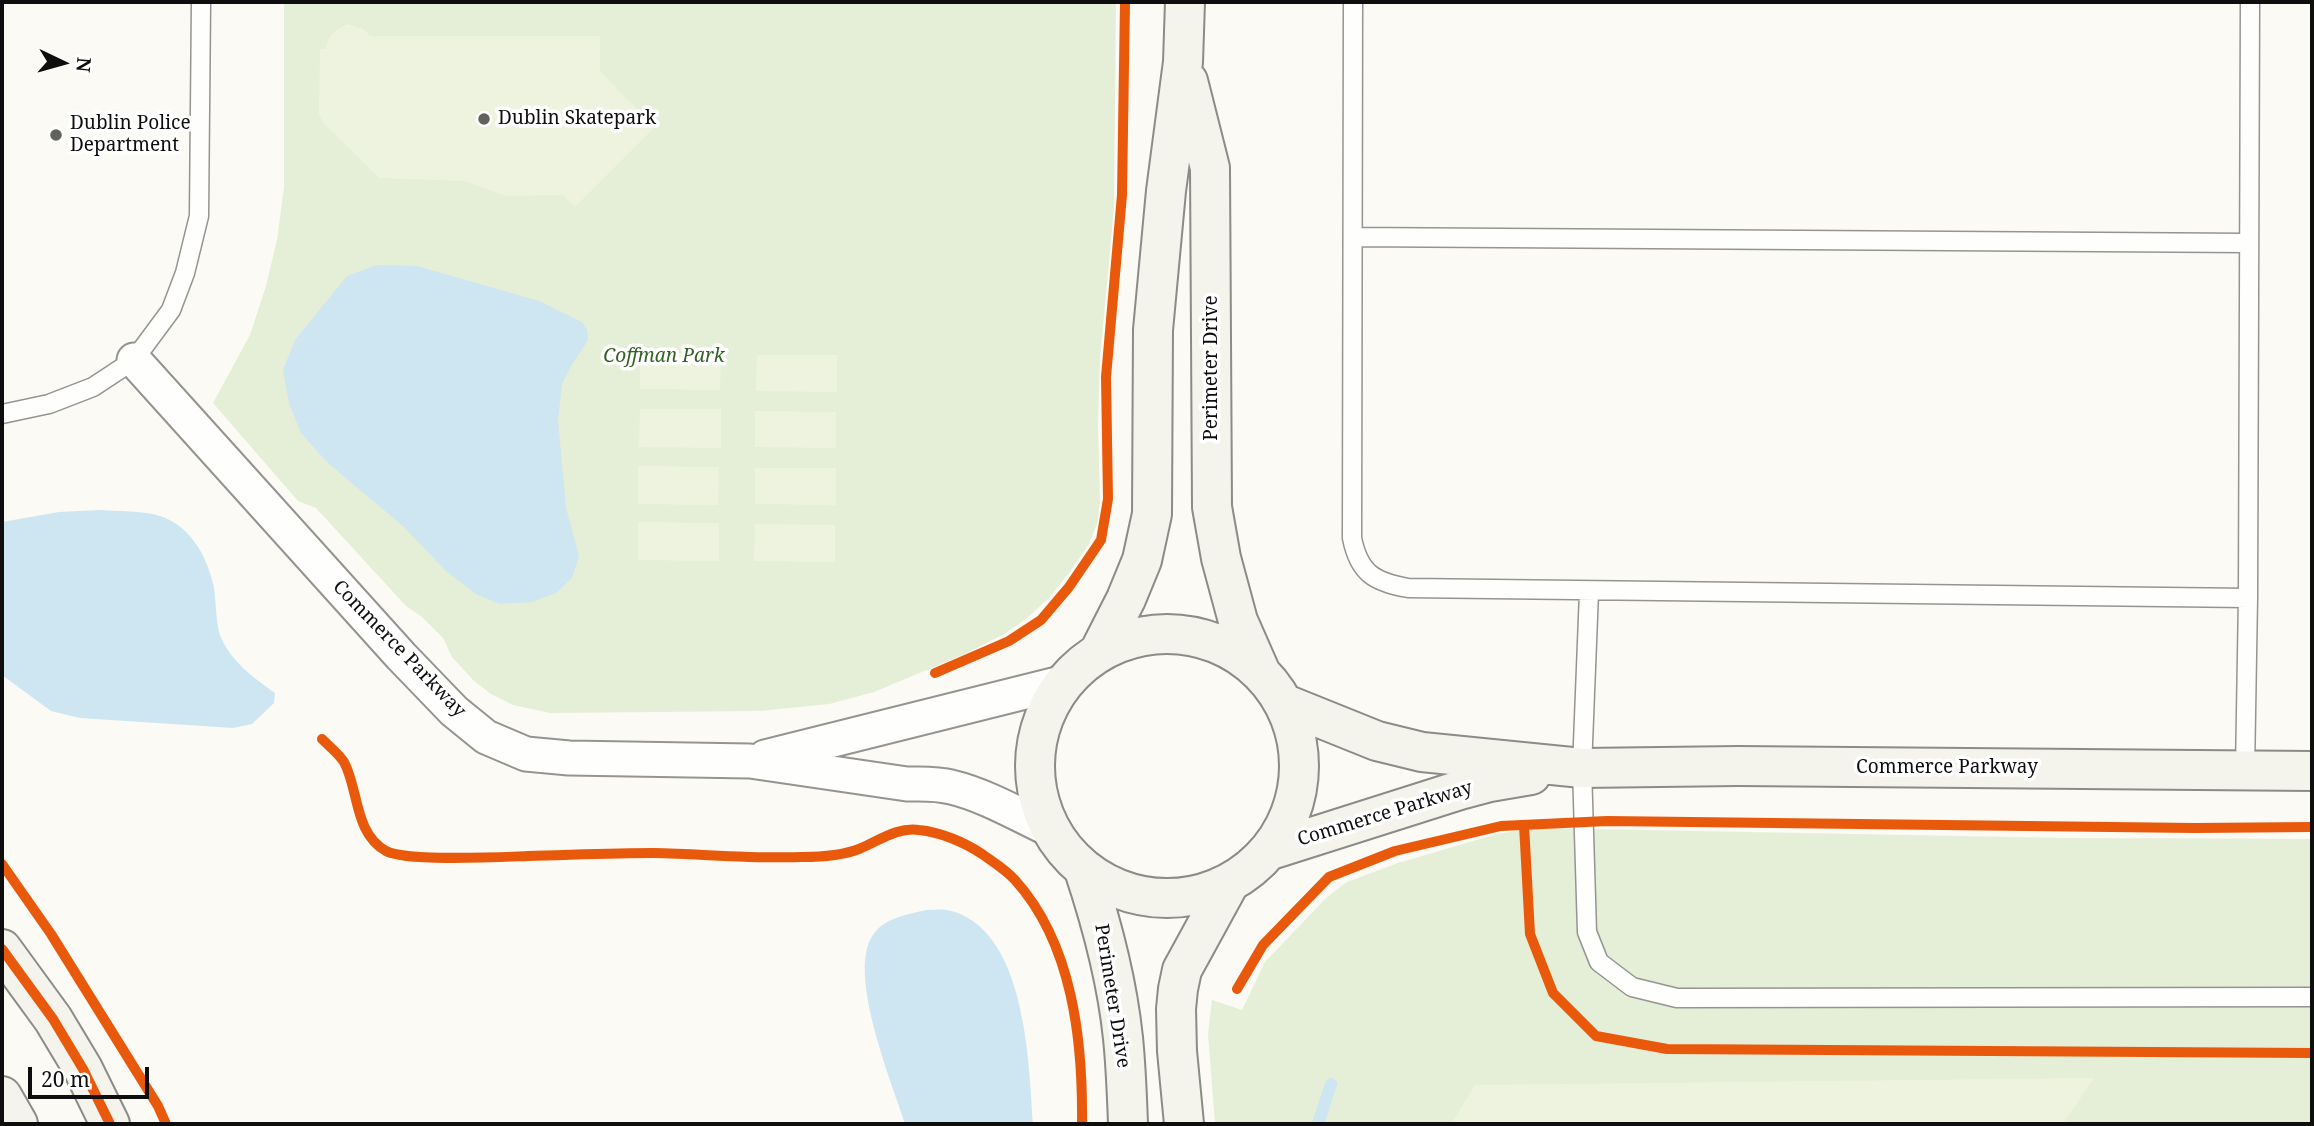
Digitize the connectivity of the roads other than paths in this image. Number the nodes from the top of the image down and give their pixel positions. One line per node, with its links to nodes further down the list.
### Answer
1 (201, 2): 8 (lane)
2 (1185, 2): 5 (main road, Perimeter Drive)
3 (1353, 2): 6 (lane)
4 (2250, 2): 7 (lane)
5 (1184, 62): 12 (main road, Perimeter Drive); 13 (main road, Perimeter Drive)
6 (1353, 237): 7 (lane); 10 (lane)
7 (2248, 243): 11 (lane)
8 (134, 360): 9 (lane); 16 (street, Commerce Parkway)
9 (2, 414)
10 (1589, 592): 11 (lane); 17 (lane)
11 (2248, 598): 18 (lane)
12 (1099, 652): 13 (main road); 14 (main road)
13 (1261, 671): 15 (main road)
14 (1065, 682): 16 (street, Commerce Parkway); 20 (main road)
15 (1285, 704): 17 (main road, Commerce Parkway); 21 (main road)
16 (750, 761): 20 (street, Commerce Parkway)
17 (1582, 768): 18 (main road, Commerce Parkway); 21 (main road, Commerce Parkway); 25 (lane)
18 (2245, 770): 19 (main road, Commerce Parkway)
19 (2312, 771)
20 (1051, 830): 22 (main road)
21 (1271, 850): 23 (main road)
22 (1084, 870): 23 (main road); 29 (main road, Perimeter Drive)
23 (1229, 884): 30 (main road)
24 (2, 948): 28 (main road)
25 (2312, 996)
26 (2, 1096): 27 (main road)
27 (18, 1124)
28 (110, 1124)
29 (1128, 1124)
30 (1184, 1124)

